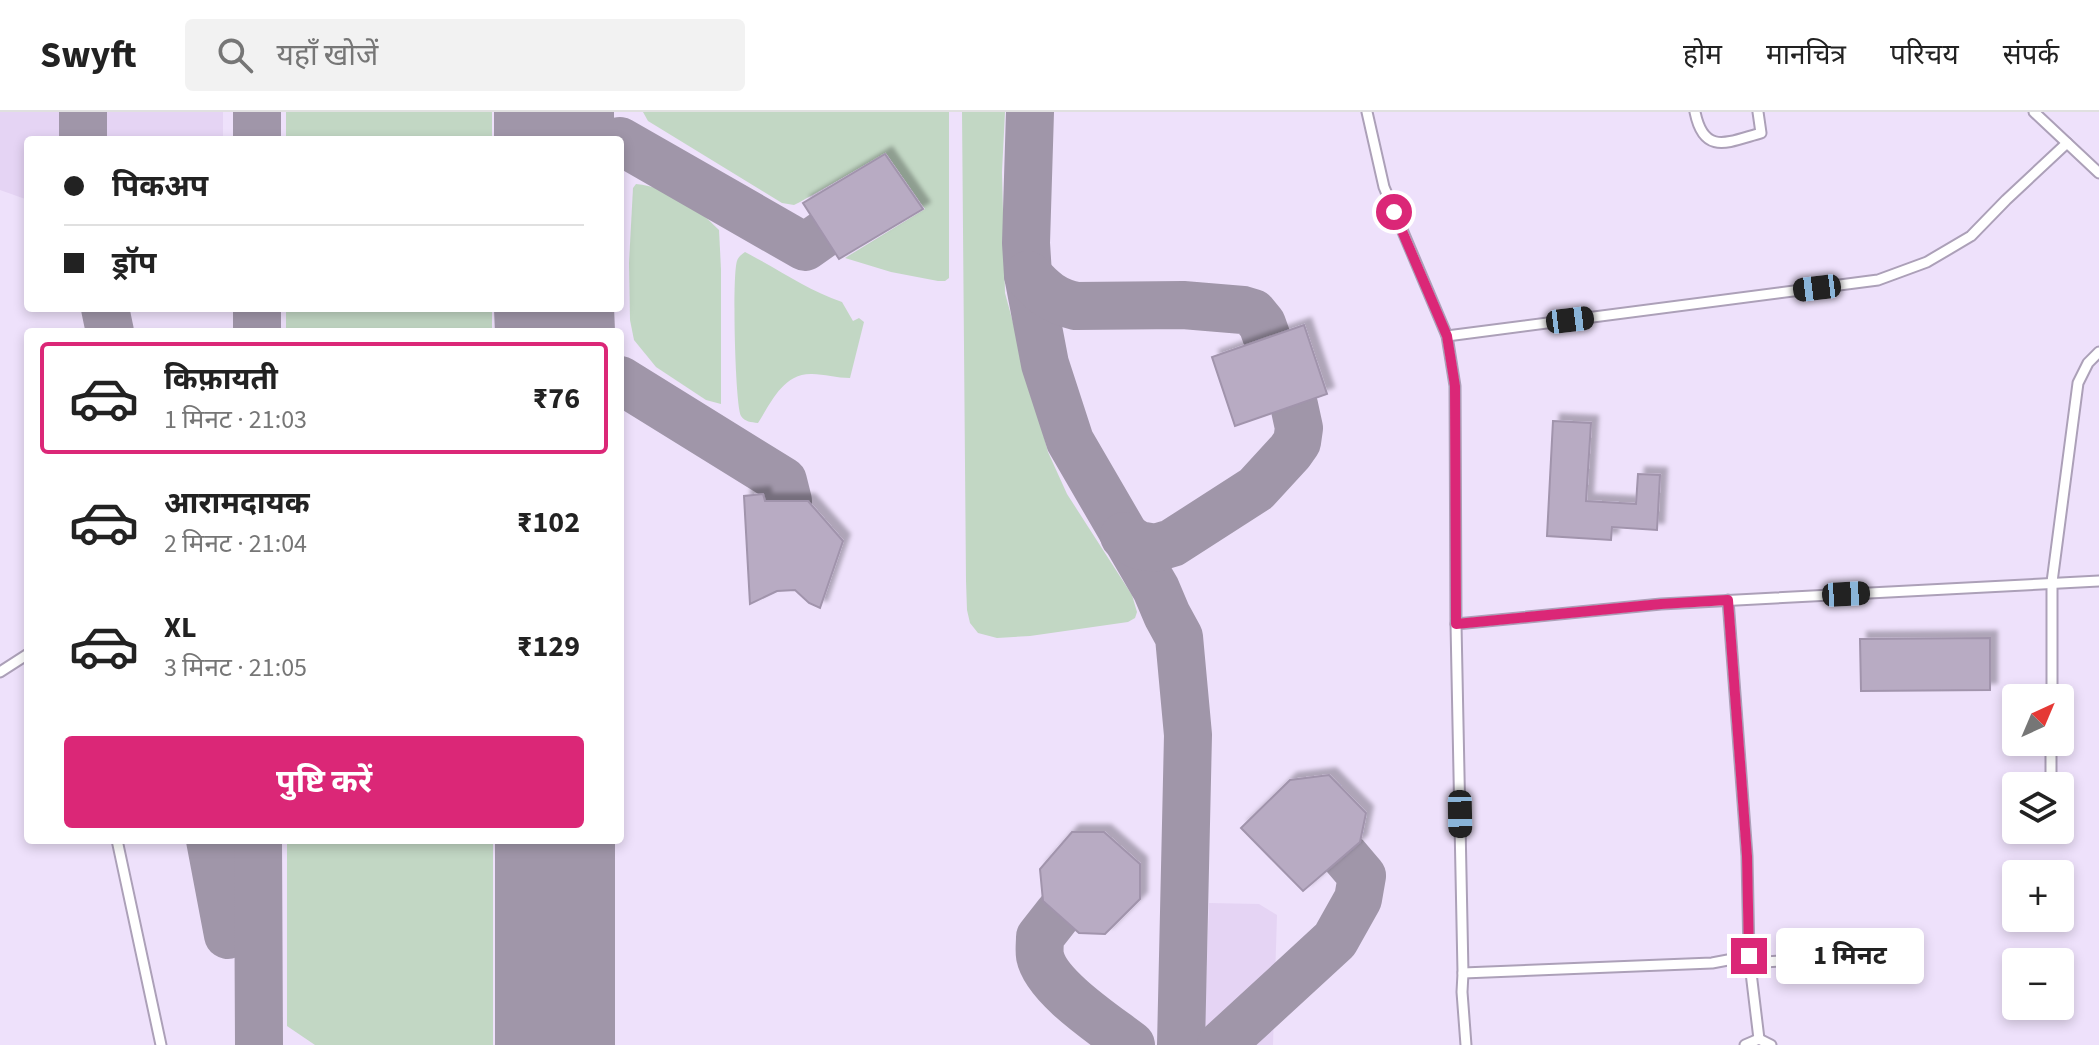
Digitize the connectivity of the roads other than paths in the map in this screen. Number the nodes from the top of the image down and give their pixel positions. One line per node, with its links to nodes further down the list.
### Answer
1 (1367, 112): 7 (lane)
2 (1695, 112): 3 (lane)
3 (1758, 112)
4 (2034, 112): 5 (lane)
5 (2067, 143): 6 (lane); 7 (lane)
6 (2099, 173)
7 (1447, 336): 12 (lane)
8 (2099, 352): 10 (lane)
9 (2099, 581): 10 (lane)
10 (2052, 582): 11 (lane); 15 (lane)
11 (1728, 600): 12 (lane); 18 (lane)
12 (1456, 624): 19 (lane)
13 (24, 657): 14 (lane)
14 (0, 672)
15 (2052, 684)
16 (118, 844): 21 (lane)
17 (1866, 955): 18 (lane)
18 (1749, 960): 19 (lane); 20 (lane)
19 (1463, 973): 22 (lane)
20 (1759, 1039): 23 (lane); 24 (lane)
21 (161, 1045)
22 (1466, 1045)
23 (1745, 1045)
24 (1771, 1045)

